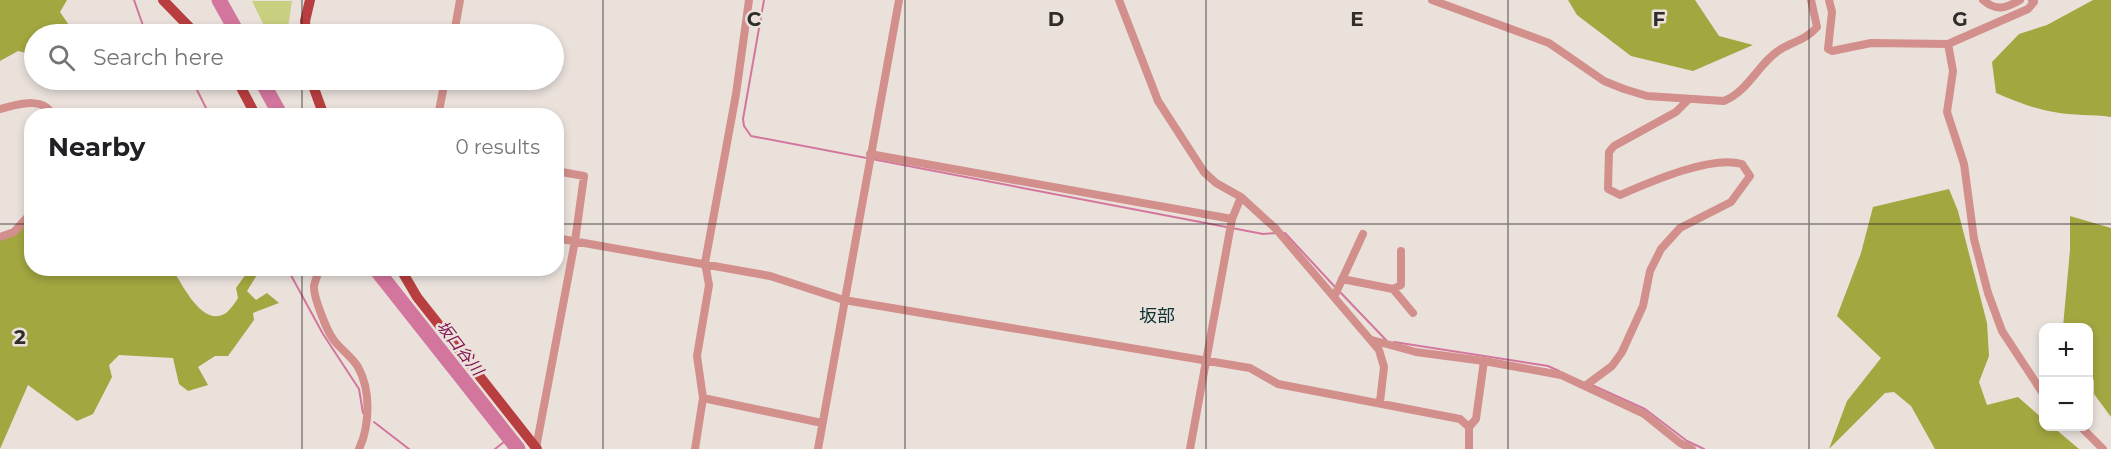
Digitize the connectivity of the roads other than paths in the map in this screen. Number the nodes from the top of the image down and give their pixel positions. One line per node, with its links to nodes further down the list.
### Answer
1 (163, 0): 13 (main road)
2 (310, 0): 14 (main road)
3 (460, 0): 15 (street)
4 (749, 0): 36 (street)
5 (899, 0): 26 (street)
6 (1119, 0): 28 (street)
7 (1432, 0): 20 (street)
8 (1811, 0): 20 (street)
9 (1829, 0): 16 (street)
10 (1983, 0): 11 (street)
11 (2020, 0)
12 (2032, 0): 16 (street)
13 (186, 24)
14 (305, 24)
15 (456, 24)
16 (1948, 44): 48 (street)
17 (242, 90): 22 (main road)
18 (315, 90): 23 (main road)
19 (443, 90): 24 (street)
20 (1688, 100): 47 (street)
21 (46, 108): 25 (street)
22 (252, 108)
23 (321, 108)
24 (440, 108)
25 (0, 109)
26 (870, 154): 29 (street); 42 (street)
27 (564, 172): 34 (street)
28 (1241, 197): 29 (street); 41 (street)
29 (1232, 220): 45 (street)
30 (24, 221): 32 (street)
31 (1363, 234): 39 (street)
32 (0, 237)
33 (564, 239): 34 (street)
34 (575, 241): 36 (street); 54 (street)
35 (1401, 251): 40 (street)
36 (705, 263): 42 (street); 49 (street)
37 (317, 276): 55 (street)
38 (405, 276): 54 (main road)
39 (1341, 281): 40 (street); 41 (street)
40 (1394, 290): 43 (street)
41 (1335, 295): 44 (street)
42 (844, 300): 45 (street); 51 (street)
43 (1413, 313)
44 (1371, 339): 46 (street); 50 (street)
45 (1207, 361): 50 (street); 58 (street)
46 (1484, 361): 47 (street); 52 (street)
47 (1588, 384): 60 (street)
48 (2039, 388)
49 (703, 398): 51 (street); 56 (street)
50 (1380, 402): 52 (street)
51 (822, 423): 57 (street)
52 (1469, 427): 59 (street)
53 (2085, 431): 61 (street)
54 (536, 448)
55 (359, 449)
56 (694, 449)
57 (818, 449)
58 (1190, 449)
59 (1469, 449)
60 (1692, 449)
61 (2103, 449)

